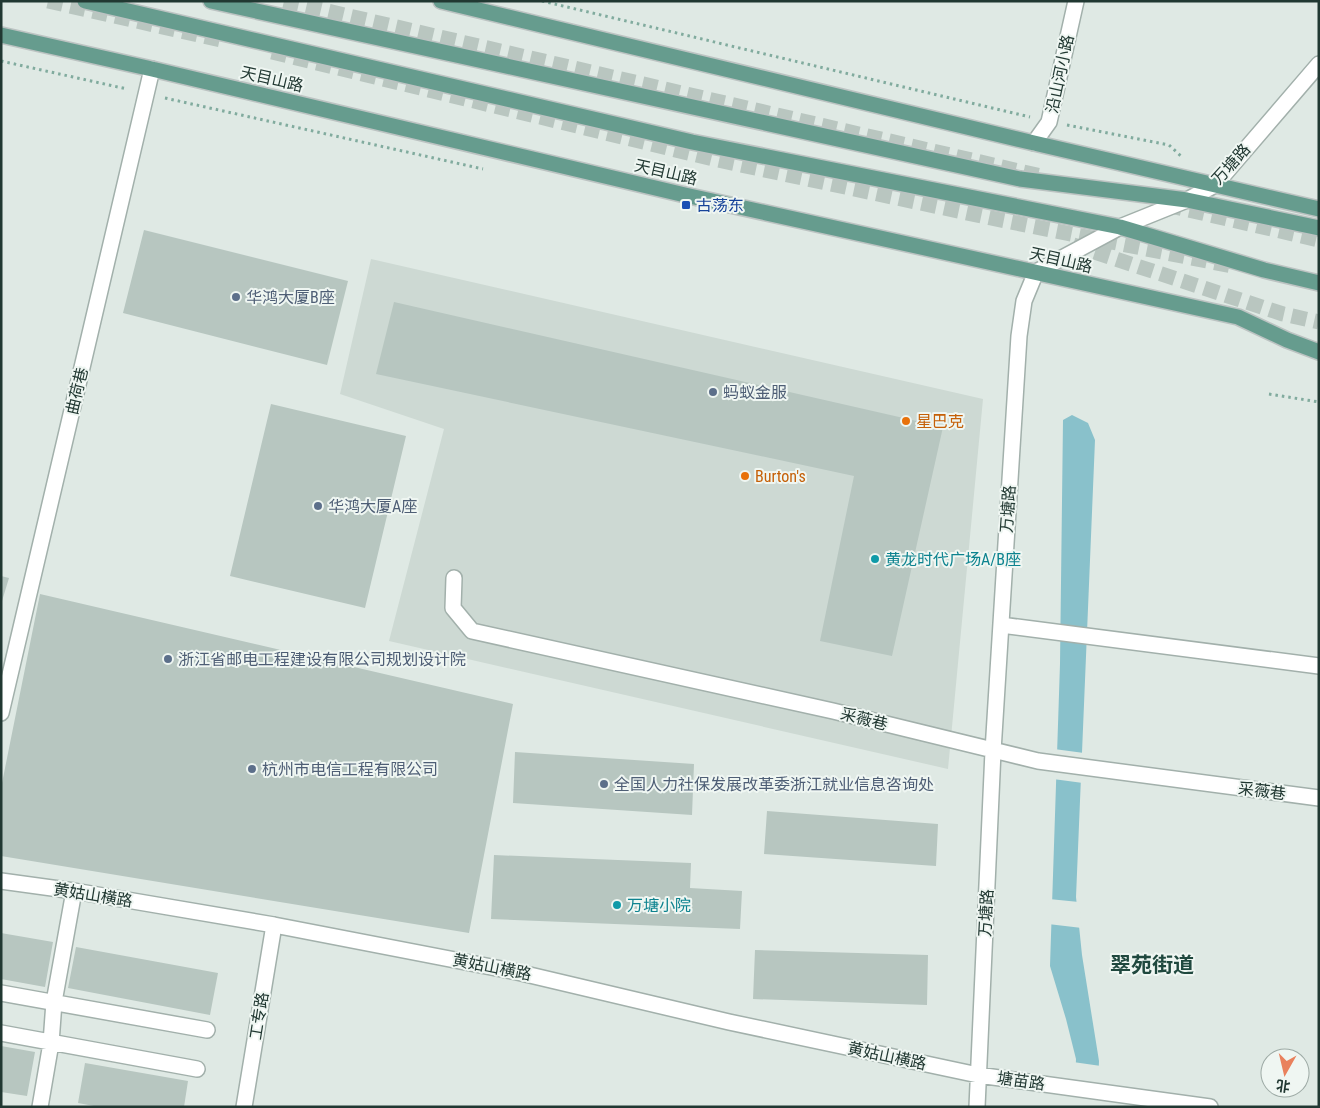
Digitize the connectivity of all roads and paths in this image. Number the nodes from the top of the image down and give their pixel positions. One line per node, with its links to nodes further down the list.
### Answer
1 (85, 1): 15 (main road, 天目山路)
2 (211, 1): 13 (main road)
3 (440, 1): 10 (main road)
4 (542, 1): 9 (path)
5 (1076, 1): 9 (street, 沿山河小路)
6 (1, 35): 8 (main road, 天目山路)
7 (1319, 64): 12 (street, 万塘路)
8 (152, 69): 17 (main road, 天目山路); 25 (street, 曲荷巷)
9 (1049, 122): 10 (street, 沿山河小路); 11 (path)
10 (1034, 143): 12 (main road)
11 (1189, 162)
12 (1215, 185): 13 (street, 万塘路); 14 (main road)
13 (1187, 200): 15 (street, 万塘路); 16 (main road)
14 (1319, 209)
15 (1120, 227): 17 (street, 万塘路); 18 (main road, 天目山路)
16 (1319, 228)
17 (1036, 272): 19 (main road, 天目山路); 23 (street, 万塘路)
18 (1319, 283)
19 (1319, 352)
20 (1269, 394): 21 (path)
21 (1319, 402)
22 (454, 578): 26 (street, 采薇巷)
23 (1001, 625): 24 (street); 26 (street, 万塘路)
24 (1319, 666)
25 (1, 713)
26 (993, 751): 27 (street, 采薇巷); 37 (street, 万塘路)
27 (1319, 798)
28 (1, 881): 29 (street, 黄姑山横路)
29 (74, 891): 30 (street, 黄姑山横路); 32 (street)
30 (274, 925): 37 (street, 黄姑山横路); 39 (street, 工专路)
31 (1, 993): 32 (street)
32 (54, 1002): 33 (street); 35 (street)
33 (207, 1030)
34 (1, 1033): 35 (street)
35 (51, 1043): 36 (street); 38 (street)
36 (197, 1069)
37 (978, 1075): 40 (street, 万塘路); 41 (street, 塘苗路)
38 (40, 1107)
39 (244, 1107)
40 (977, 1107)
41 (1210, 1107)

